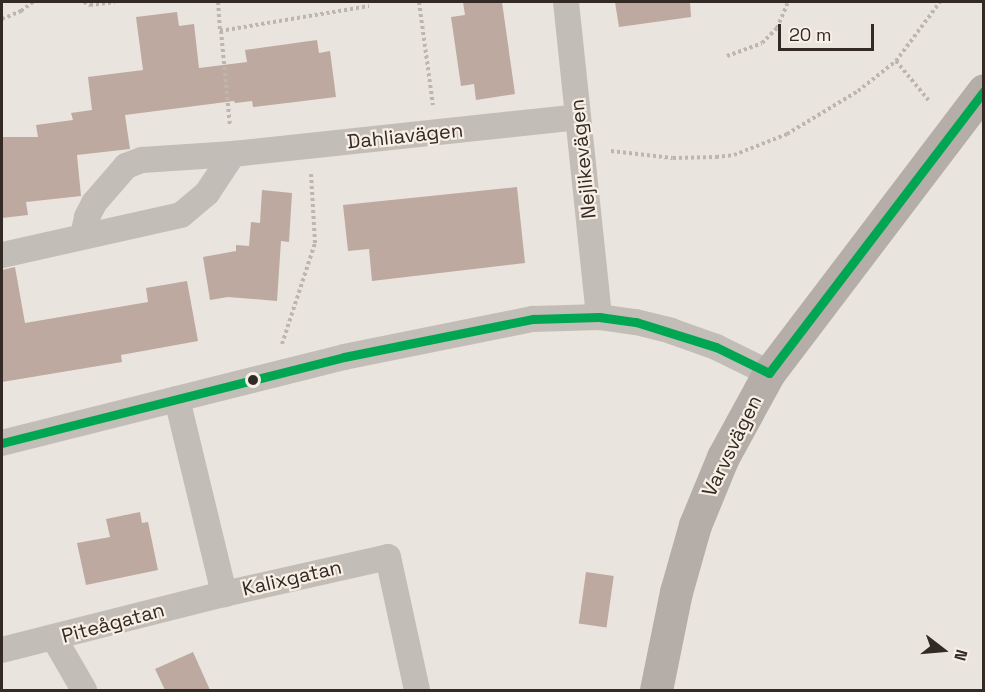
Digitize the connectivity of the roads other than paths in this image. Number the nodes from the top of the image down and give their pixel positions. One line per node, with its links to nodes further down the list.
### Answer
1 (566, 2): 3 (street, Nejlikevägen)
2 (984, 90): 8 (street, Varvsvägen)
3 (578, 117): 4 (street, Dahliavägen); 7 (street, Nejlikevägen)
4 (233, 154): 5 (street); 5 (street, Dahliavägen)
5 (83, 236): 6 (street)
6 (2, 255)
7 (599, 317): 8 (street); 9 (street)
8 (769, 373): 16 (street, Varvsvägen)
9 (177, 399): 10 (street); 11 (street, Kalixgatan)
10 (2, 443)
11 (224, 594): 12 (street, Piteågatan); 15 (street, Kalixgatan)
12 (54, 638): 13 (street, Piteågatan); 14 (street)
13 (2, 650)
14 (84, 690)
15 (417, 690)
16 (657, 690)

